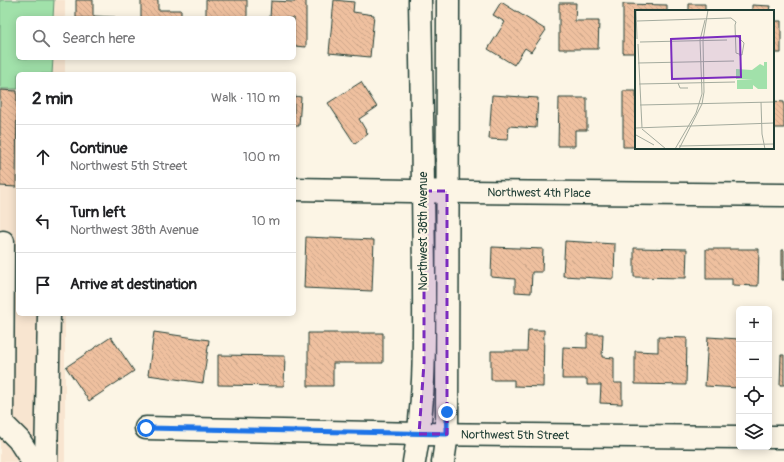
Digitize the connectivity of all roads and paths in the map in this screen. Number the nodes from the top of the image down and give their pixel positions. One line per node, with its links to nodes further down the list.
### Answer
1 (420, 0): 4 (street, Northwest 38th Avenue)
2 (448, 0): 5 (street, Northwest 38th Avenue)
3 (296, 189): 4 (street, Northwest 4th Place)
4 (424, 191): 5 (street, Northwest 4th Place); 11 (street, Northwest 38th Avenue)
5 (447, 192): 6 (street, Northwest 4th Place); 12 (street, Northwest 38th Avenue)
6 (784, 195)
7 (7, 243): 9 (street)
8 (49, 316): 17 (street)
9 (1, 422): 16 (street)
10 (146, 428): 11 (street, Northwest 5th Street)
11 (419, 434): 12 (street, Northwest 5th Street); 18 (street, Northwest 38th Avenue)
12 (447, 434): 13 (street, Northwest 5th Street); 19 (street, Northwest 38th Avenue)
13 (736, 437)
14 (772, 437): 15 (street)
15 (784, 437)
16 (33, 462)
17 (46, 462)
18 (414, 462)
19 (443, 462)

